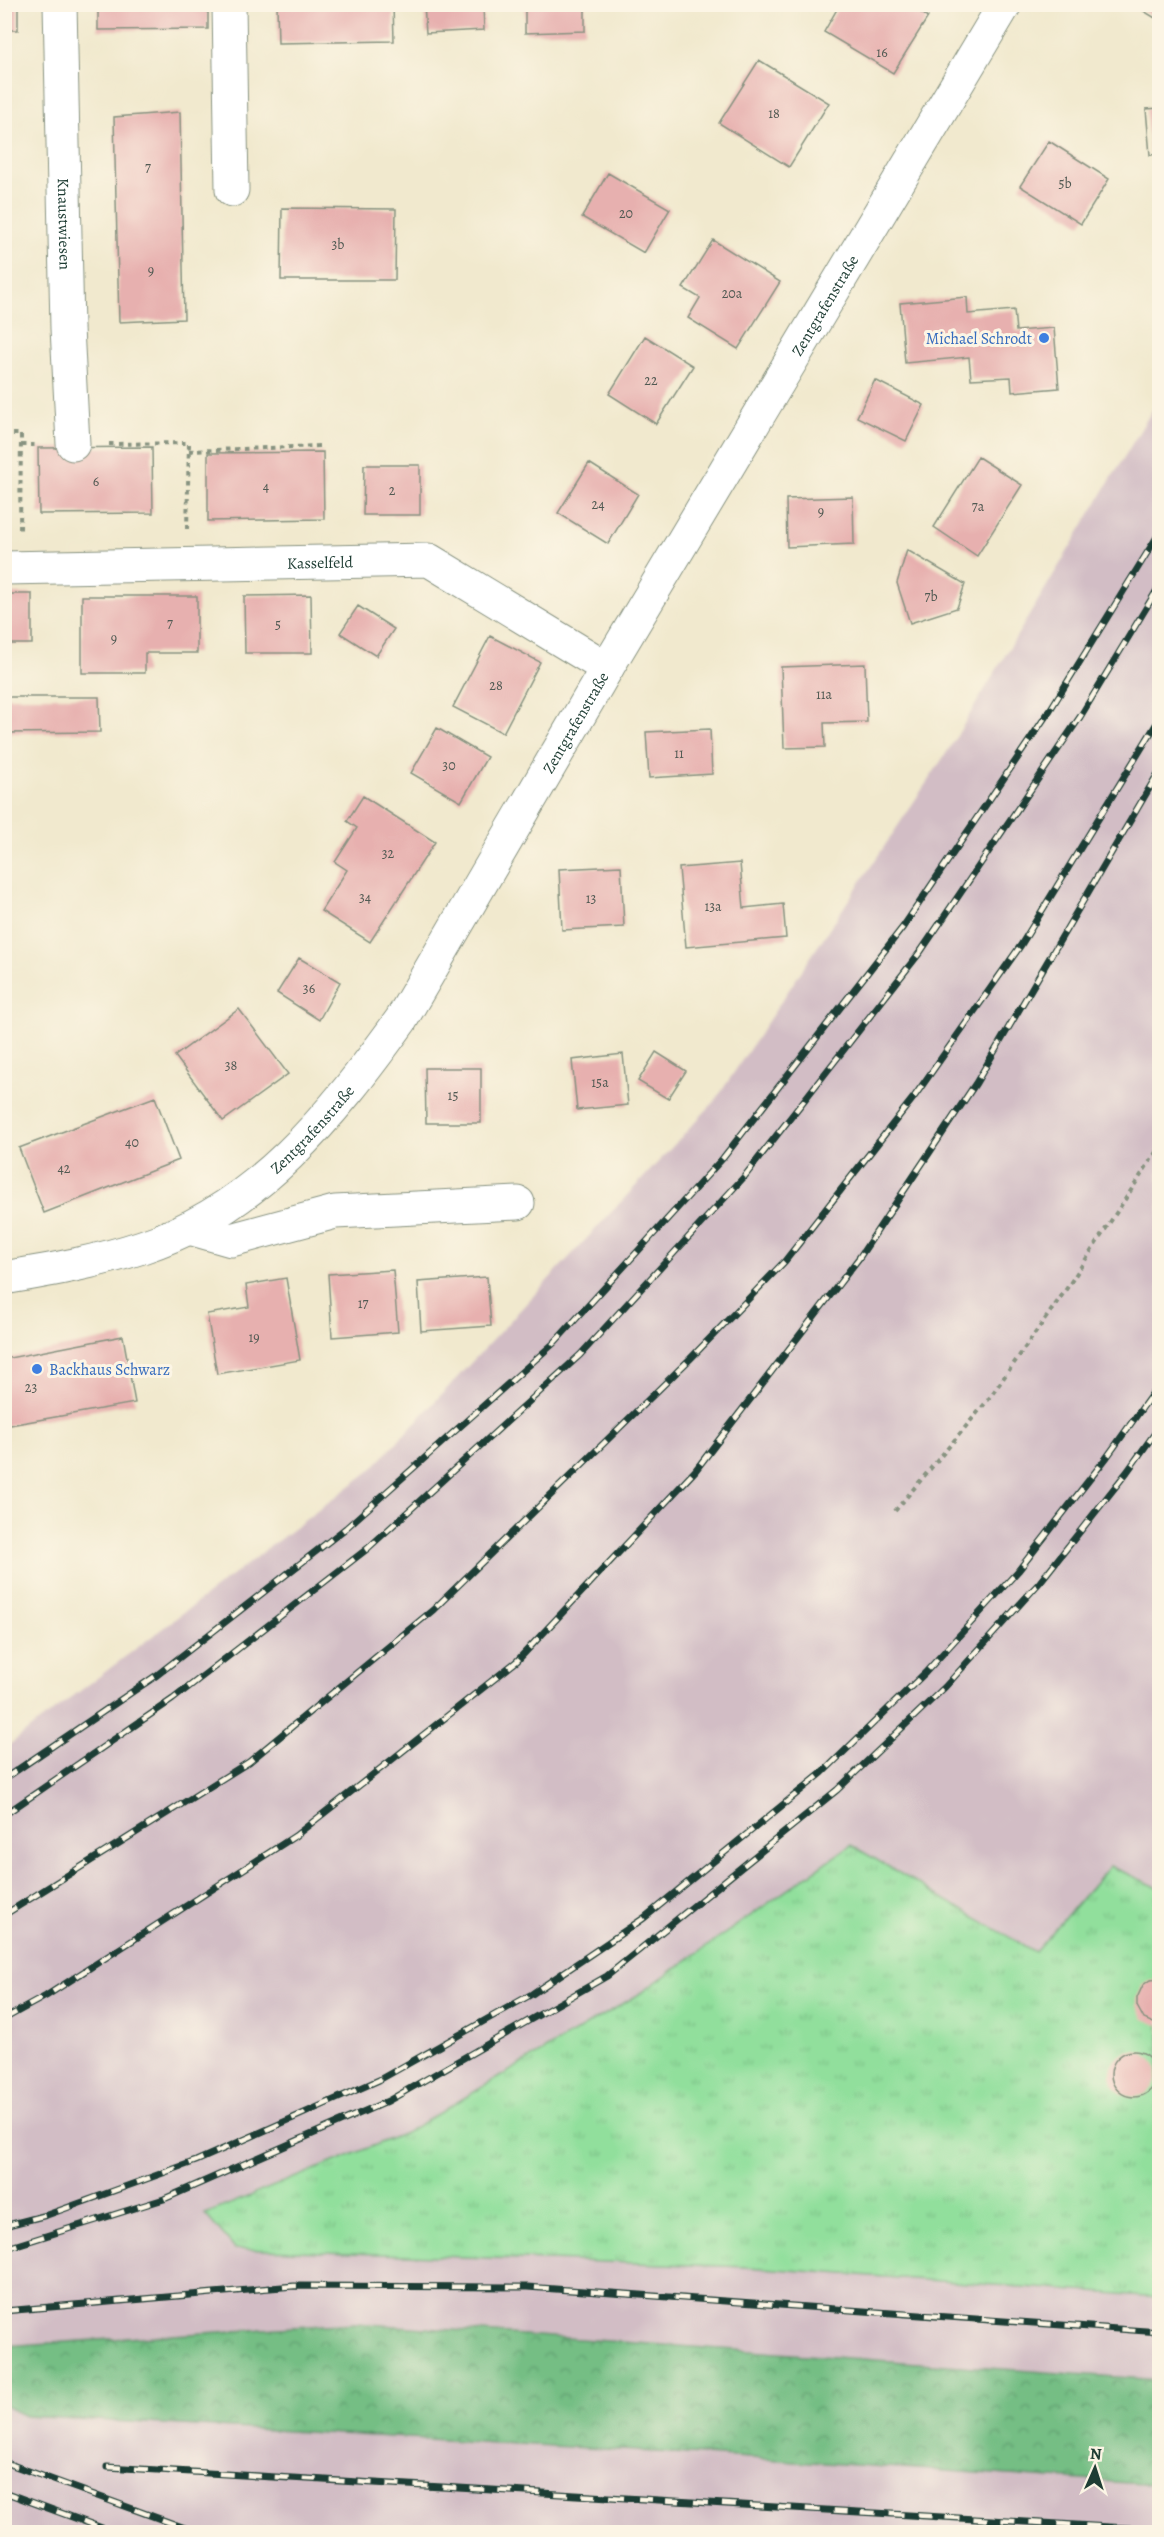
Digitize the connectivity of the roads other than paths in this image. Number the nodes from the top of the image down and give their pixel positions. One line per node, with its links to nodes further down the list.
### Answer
1 (60, 4): 5 (street, Knaustwiesen)
2 (229, 4): 4 (street)
3 (1005, 4): 7 (street, Zentgrafenstraße)
4 (232, 190)
5 (73, 444)
6 (12, 568): 7 (street, Kasselfeld)
7 (607, 668): 9 (street, Zentgrafenstraße)
8 (518, 1203): 9 (street)
9 (189, 1228): 10 (street, Zentgrafenstraße)
10 (4, 1278)

